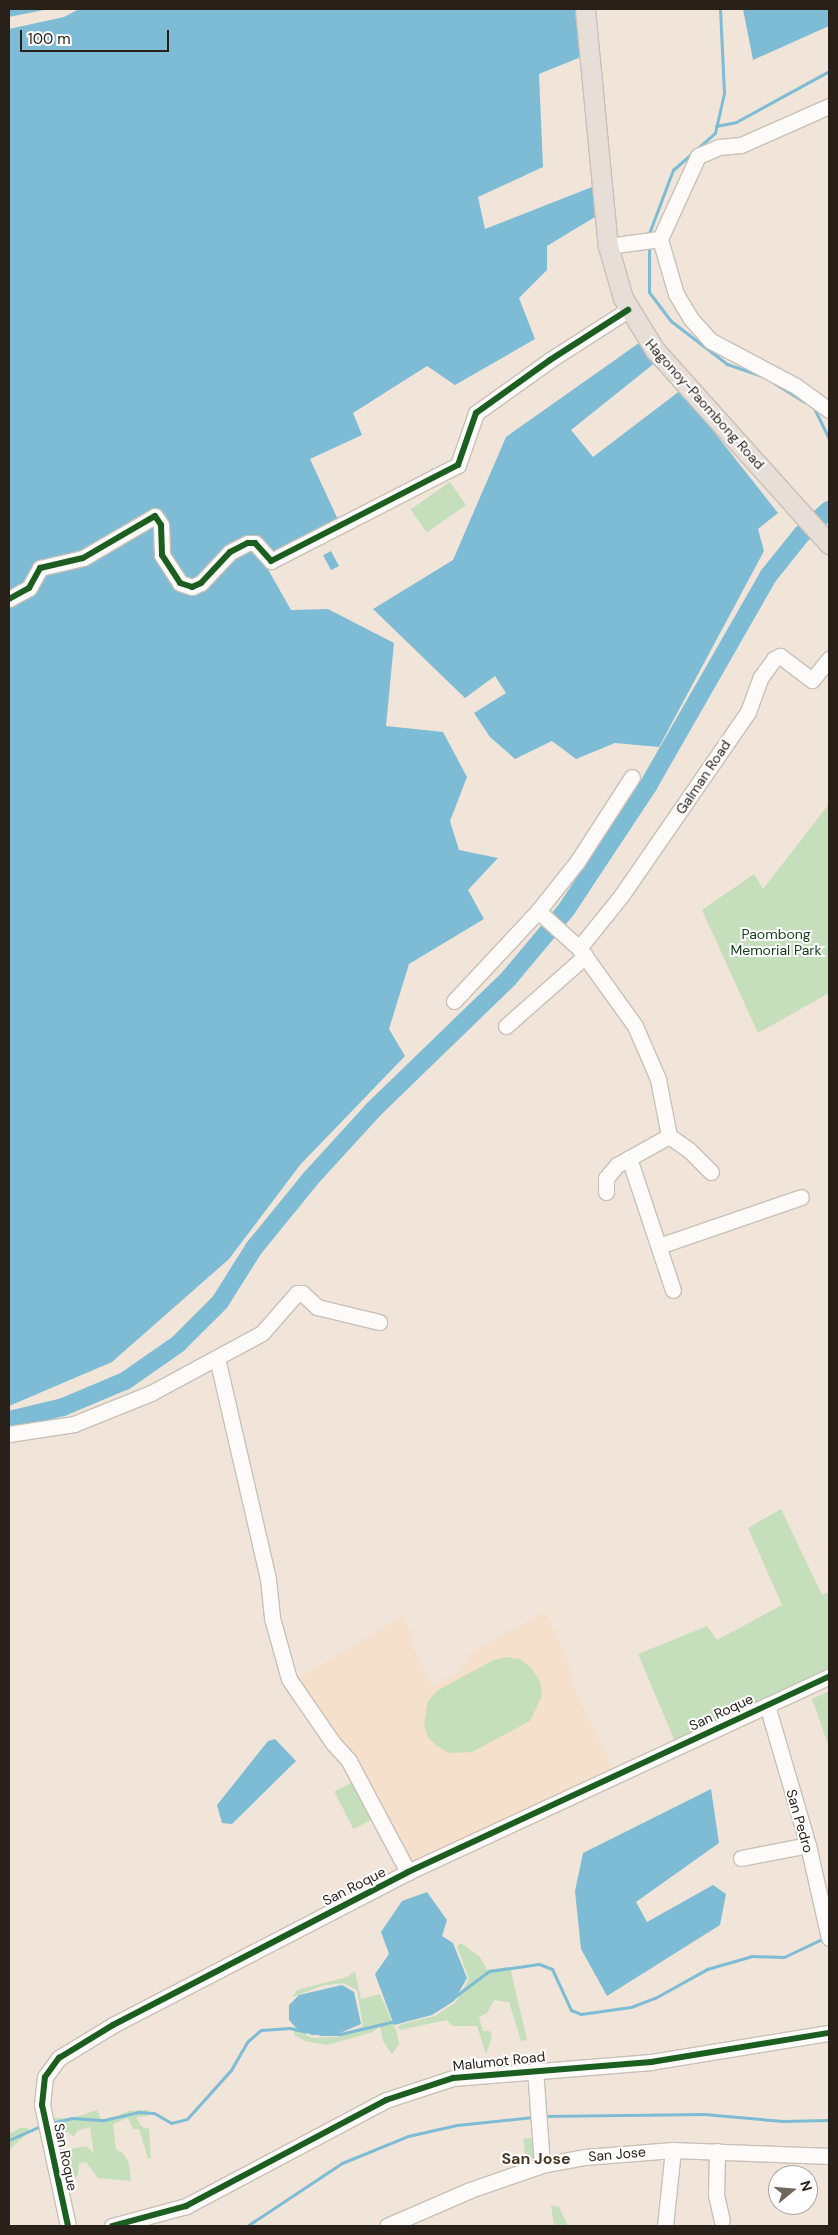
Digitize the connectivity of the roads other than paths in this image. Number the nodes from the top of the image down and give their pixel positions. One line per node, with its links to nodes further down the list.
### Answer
1 (585, 9): 4 (main road, Hagonoy-Paombong Road)
2 (829, 106): 3 (street)
3 (650, 240): 4 (street); 6 (street)
4 (608, 246): 5 (main road, Hagonoy-Paombong Road)
5 (628, 310): 7 (main road, Hagonoy-Paombong Road); 8 (street)
6 (829, 410)
7 (829, 544)
8 (9, 599)
9 (829, 659): 12 (street, Galman Road)
10 (632, 777): 11 (street)
11 (542, 915): 12 (street); 13 (street)
12 (582, 952): 14 (street); 15 (street)
13 (454, 1001)
14 (506, 1026)
15 (669, 1136): 16 (street); 17 (street)
16 (629, 1158): 18 (street); 20 (street)
17 (711, 1172)
18 (606, 1192)
19 (801, 1197): 20 (street)
20 (659, 1246): 21 (street)
21 (673, 1290)
22 (379, 1322): 23 (street)
23 (217, 1358): 24 (street); 29 (street)
24 (9, 1434)
25 (829, 1677): 26 (street, San Roque)
26 (767, 1705): 27 (street, San Pedro); 29 (street, San Roque)
27 (808, 1845): 28 (street); 30 (street, San Pedro)
28 (741, 1858)
29 (408, 1872): 38 (street, San Roque)
30 (829, 1936)
31 (829, 2033): 32 (street, Malumot Road)
32 (536, 2069): 36 (street); 39 (street, Malumot Road)
33 (673, 2150): 34 (street, San Jose); 36 (street, San Jose); 41 (street)
34 (717, 2151): 35 (street, San Jose); 37 (street)
35 (829, 2156)
36 (542, 2165): 40 (street, San Jose)
37 (722, 2220)
38 (68, 2226)
39 (112, 2226)
40 (386, 2226)
41 (666, 2226)

